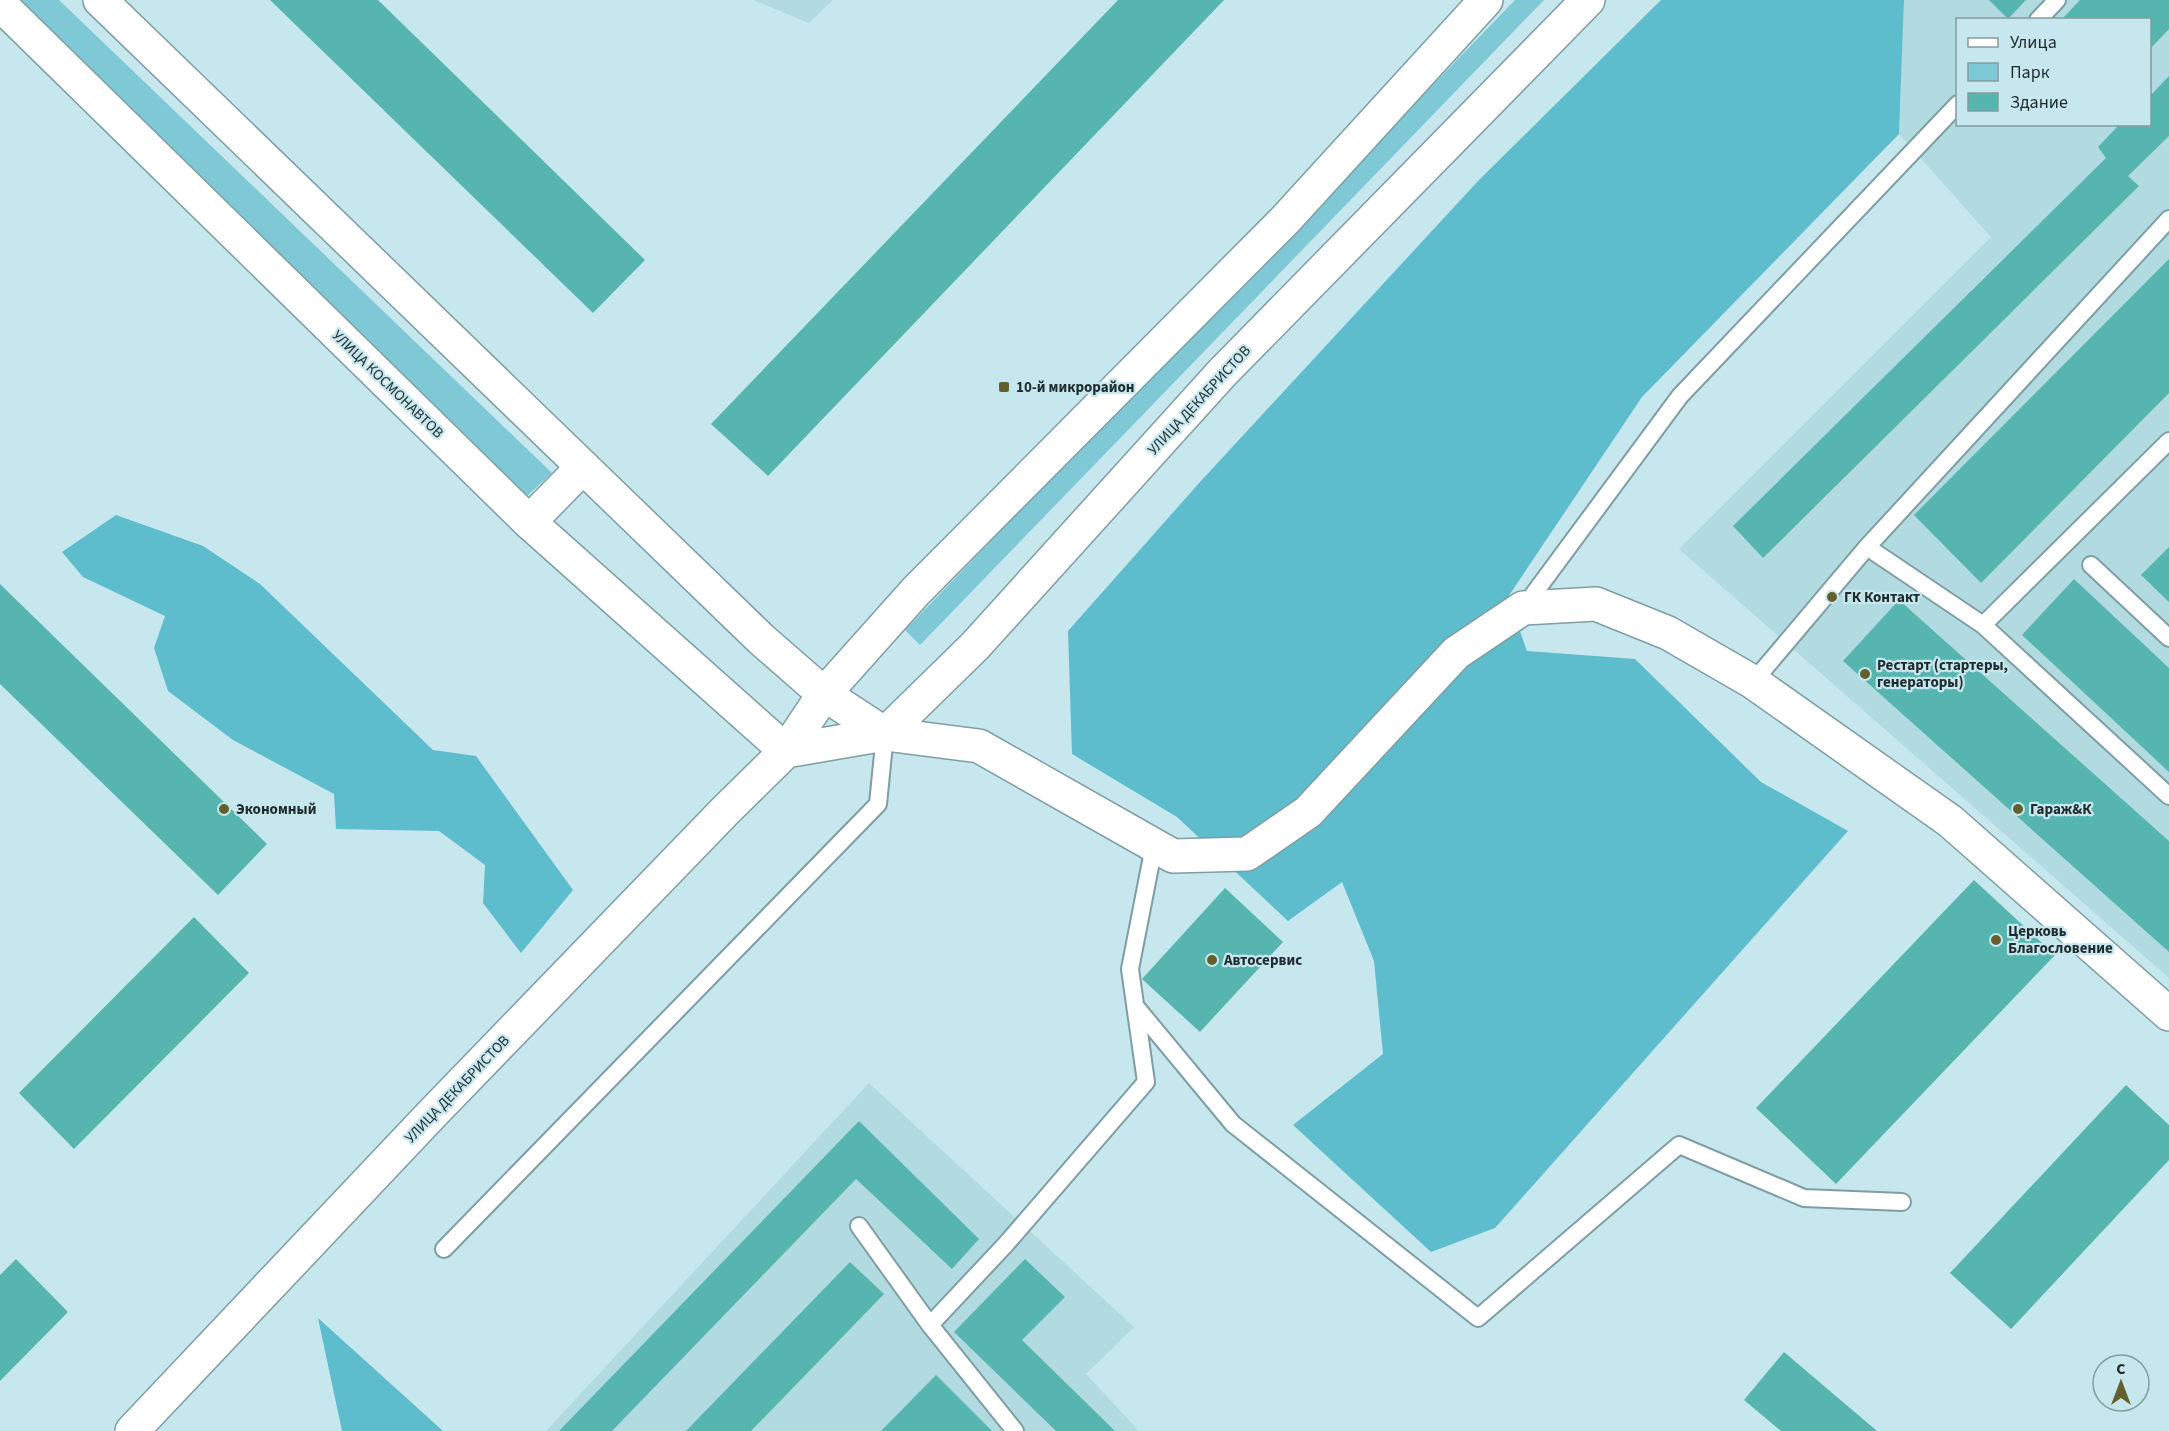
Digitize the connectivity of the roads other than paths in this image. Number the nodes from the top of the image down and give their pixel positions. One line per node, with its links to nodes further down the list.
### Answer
1 (100, 0): 10 (street)
2 (1486, 0): 18 (street, УЛИЦА ДЕКАБРИСТОВ)
3 (1588, 0): 19 (street, УЛИЦА ДЕКАБРИСТОВ)
4 (2057, 0): 6 (lane)
5 (0, 4): 11 (street, УЛИЦА КОСМОНАВТОВ)
6 (2040, 18)
7 (1956, 106): 14 (lane)
8 (2169, 219): 12 (lane)
9 (2169, 441): 15 (lane)
10 (583, 467): 11 (street); 18 (street)
11 (529, 522): 20 (street, УЛИЦА КОСМОНАВТОВ)
12 (1867, 547): 15 (lane); 17 (lane)
13 (2091, 565): 16 (lane)
14 (1523, 608): 17 (street); 22 (street)
15 (1983, 625): 21 (lane)
16 (2169, 638)
17 (1753, 682): 24 (street)
18 (824, 694): 19 (street); 20 (street, УЛИЦА ДЕКАБРИСТОВ)
19 (885, 734): 20 (street); 22 (street); 27 (lane)
20 (786, 751): 29 (street, УЛИЦА ДЕКАБРИСТОВ)
21 (2169, 796)
22 (1154, 846): 23 (lane)
23 (1136, 1007): 25 (lane); 28 (lane)
24 (2169, 1014)
25 (1902, 1202)
26 (860, 1226): 28 (lane)
27 (444, 1249)
28 (930, 1325): 30 (lane)
29 (132, 1431)
30 (1016, 1431)

